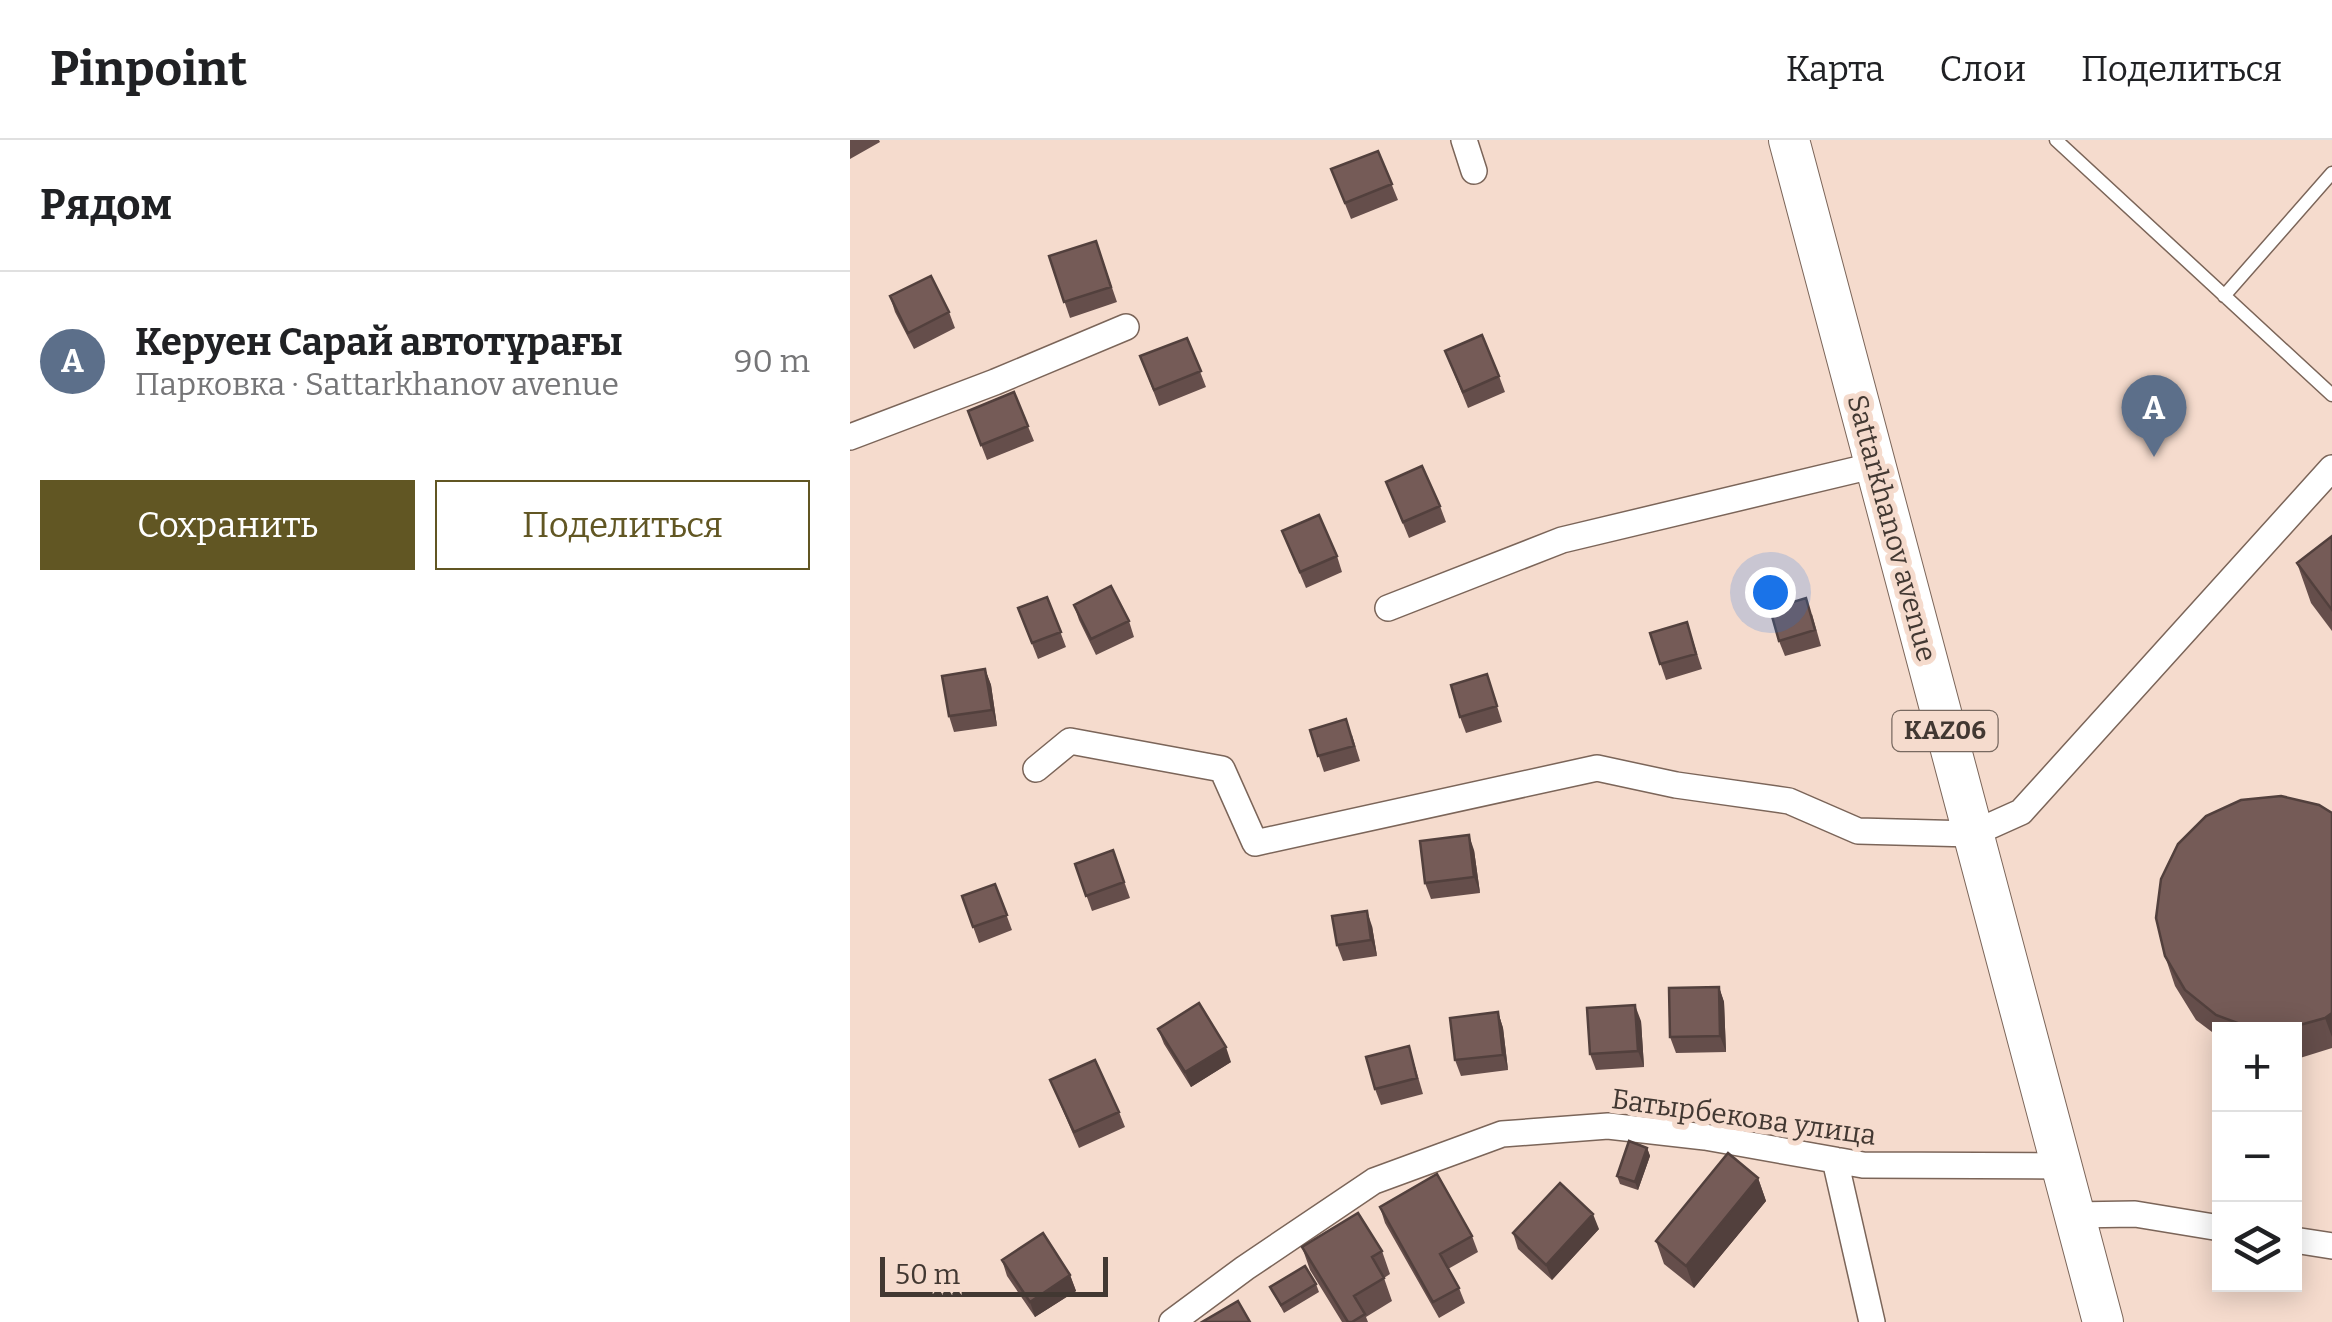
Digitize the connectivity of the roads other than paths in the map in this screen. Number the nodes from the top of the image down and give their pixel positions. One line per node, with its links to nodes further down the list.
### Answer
1 (1464, 140): 4 (street)
2 (1789, 140): 10 (main road, Sattarkhanov avenue / KАZ06)
3 (2056, 140): 6 (lane)
4 (1474, 171)
5 (2332, 173): 6 (lane)
6 (2224, 296): 8 (lane)
7 (1126, 326): 9 (street)
8 (2332, 395)
9 (850, 437)
10 (1876, 465): 12 (street); 14 (main road, Sattarkhanov avenue / KАZ06)
11 (2332, 468): 14 (street)
12 (1388, 608)
13 (1036, 768): 14 (street)
14 (1972, 834): 16 (main road, Sattarkhanov avenue / KАZ06)
15 (1835, 1160): 16 (street, Батырбекова улица); 21 (street, Батырбекова улица); 22 (street)
16 (2062, 1166): 17 (main road, Sattarkhanov avenue / KАZ06)
17 (2073, 1215): 18 (street); 23 (main road, Sattarkhanov avenue / KАZ06)
18 (2212, 1227)
19 (2302, 1241): 20 (street)
20 (2332, 1246)
21 (1172, 1322)
22 (1872, 1322)
23 (2104, 1322)

